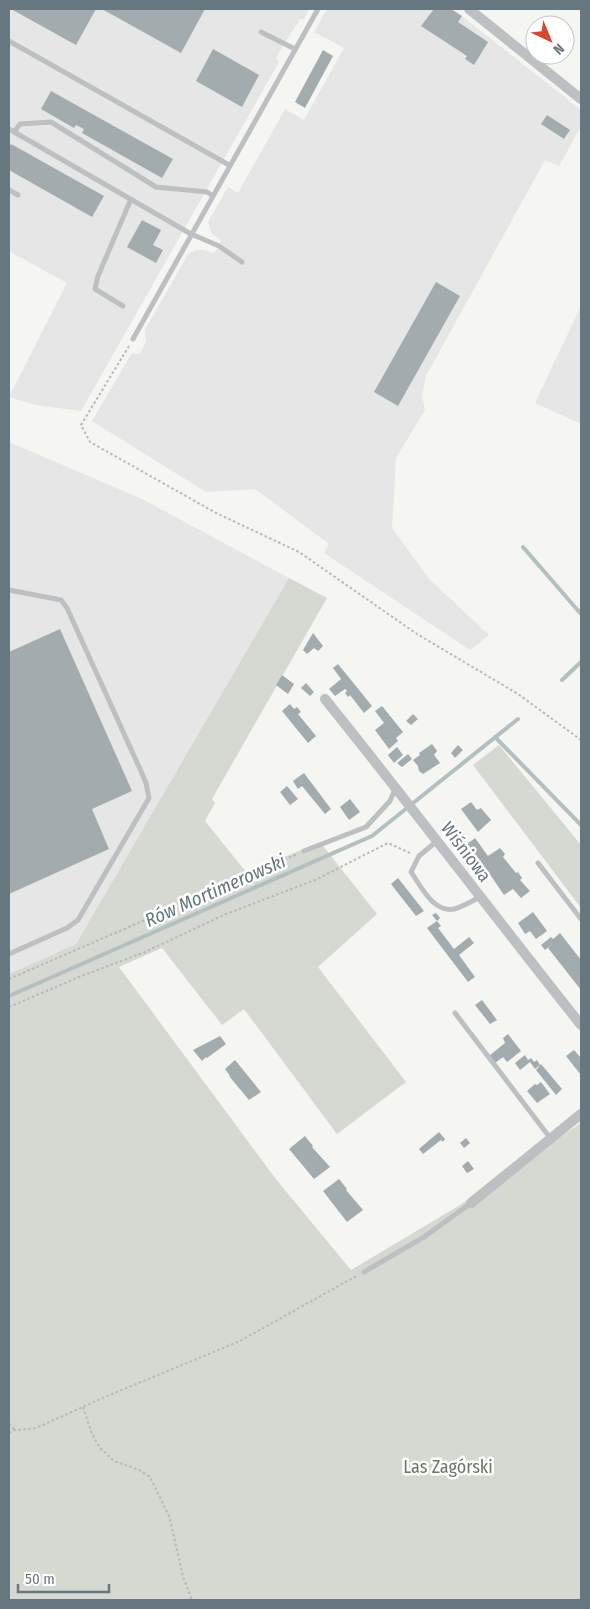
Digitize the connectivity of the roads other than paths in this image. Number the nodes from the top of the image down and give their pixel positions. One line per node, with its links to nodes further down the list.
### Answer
1 (318, 9): 5 (lane)
2 (469, 9): 6 (street)
3 (261, 32): 5 (lane)
4 (9, 41): 9 (lane)
5 (295, 49): 9 (lane)
6 (581, 99)
7 (9, 128): 8 (lane)
8 (14, 132): 12 (lane); 13 (lane)
9 (230, 165): 12 (lane)
10 (9, 190): 11 (lane)
11 (18, 195)
12 (213, 196): 14 (lane)
13 (131, 199): 14 (lane); 16 (lane)
14 (191, 234): 15 (lane); 17 (lane)
15 (242, 262)
16 (123, 306)
17 (133, 339)
18 (9, 590): 26 (lane)
19 (325, 699): 20 (street, Wiśniowa)
20 (396, 787): 21 (street, Wiśniowa); 22 (lane)
21 (438, 840): 24 (street, Wiśniowa); 24 (lane)
22 (304, 852)
23 (538, 863): 25 (lane)
24 (480, 897): 28 (street, Wiśniowa)
25 (581, 919)
26 (9, 954)
27 (455, 1013): 30 (lane)
28 (581, 1025)
29 (581, 1114): 30 (street)
30 (551, 1139): 31 (street)
31 (472, 1203): 32 (lane)
32 (364, 1272)

